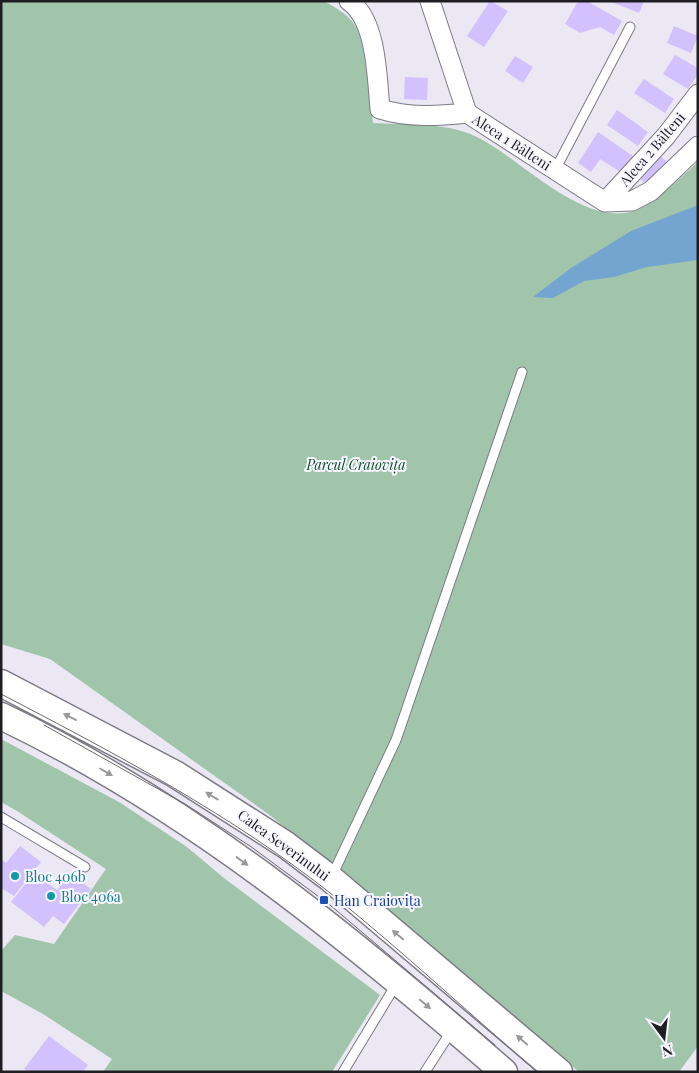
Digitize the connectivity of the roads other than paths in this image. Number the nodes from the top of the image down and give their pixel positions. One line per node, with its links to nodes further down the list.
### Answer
1 (349, 1): 5 (street)
2 (430, 1): 5 (street, Aleea 1 Bâlteni)
3 (630, 27): 7 (lane)
4 (698, 94): 8 (street, Aleea 2 Bâlteni)
5 (467, 113): 7 (street, Aleea 1 Bâlteni)
6 (698, 146): 8 (street)
7 (555, 170): 8 (street, Aleea 1 Bâlteni)
8 (605, 202)
9 (522, 372): 14 (lane)
10 (1, 682): 14 (main road, Calea Severinului, one-way to 10)
11 (1, 716): 15 (main road, one-way to 15)
12 (1, 817): 13 (lane)
13 (85, 867)
14 (331, 879): 20 (main road, Calea Severinului, one-way to 14)
15 (398, 981): 16 (main road, one-way to 16); 17 (lane)
16 (454, 1028): 18 (lane); 19 (main road)
17 (343, 1072)
18 (425, 1072)
19 (504, 1072)
20 (559, 1072)

